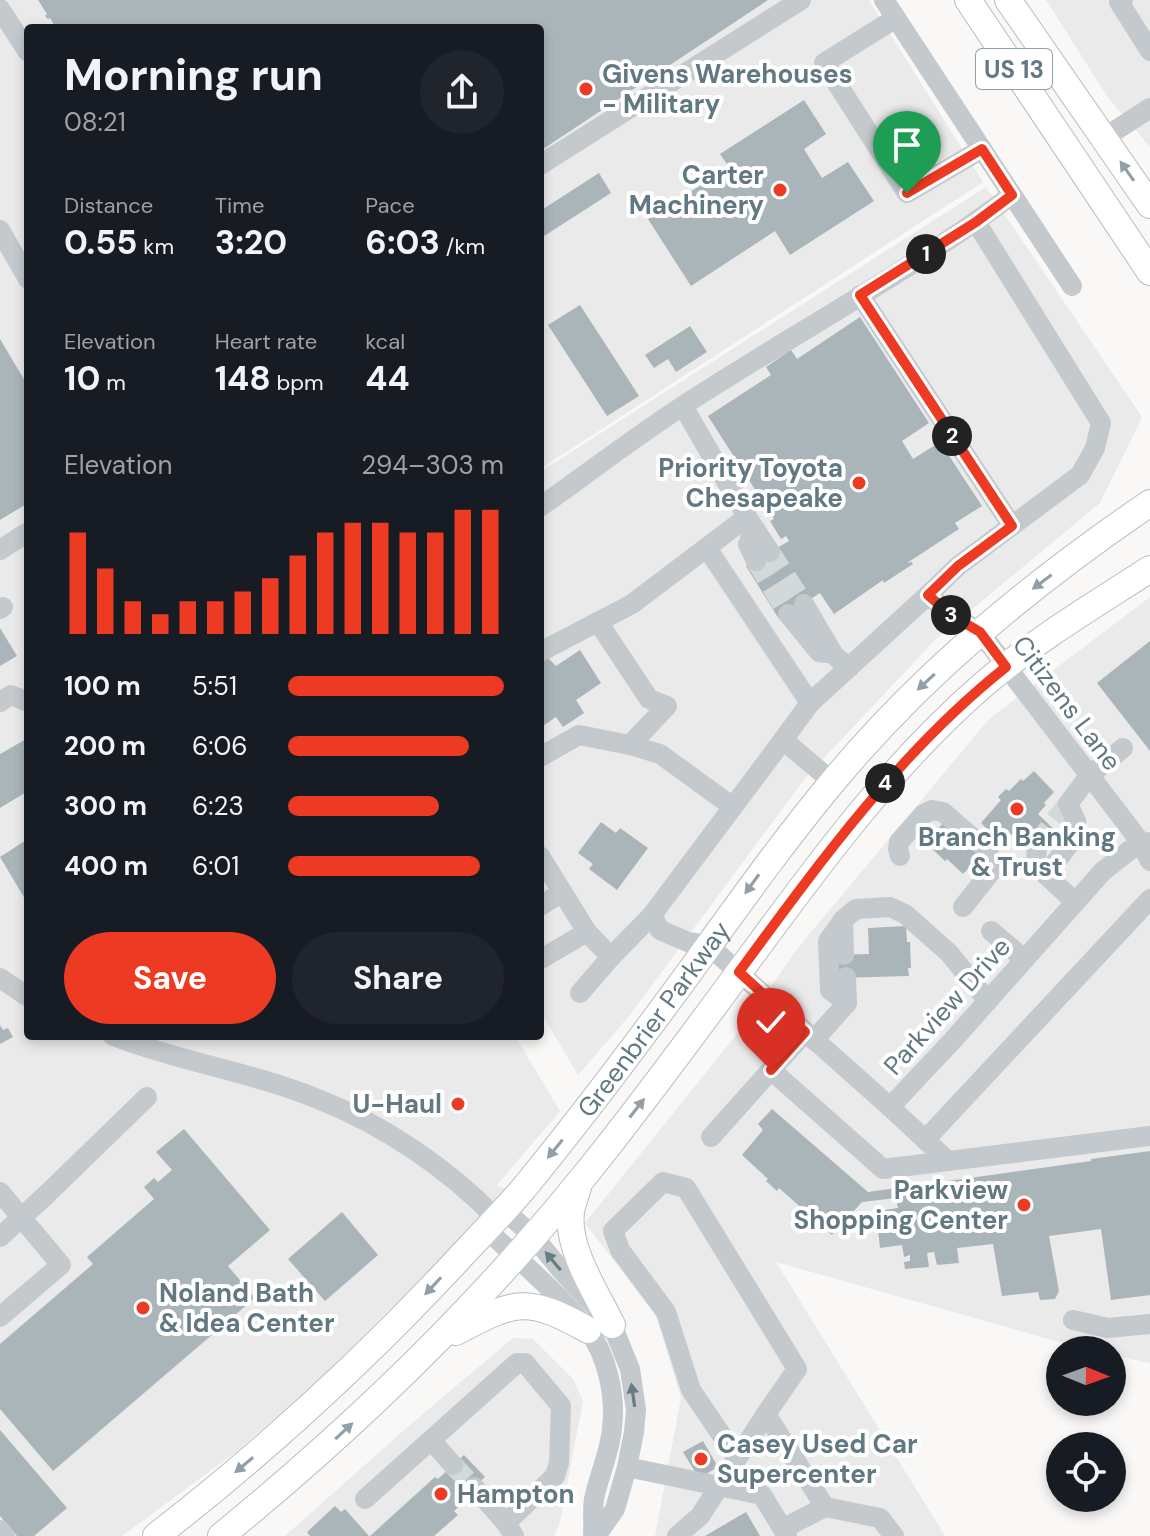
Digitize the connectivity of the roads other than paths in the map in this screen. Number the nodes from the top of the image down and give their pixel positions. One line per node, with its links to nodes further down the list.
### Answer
1 (801, 0): 14 (street)
2 (884, 0): 7 (street)
3 (968, 0): 11 (main road, US 13)
4 (1008, 0): 12 (main road, US 13)
5 (1123, 0): 9 (street)
6 (0, 9): 8 (street)
7 (896, 18): 13 (street); 13 (street)
8 (24, 46)
9 (1150, 51)
10 (1150, 108): 12 (street)
11 (1060, 137): 20 (main road, US 13); 23 (main road)
12 (1104, 138): 16 (main road, US 13, one-way to 12)
13 (982, 149): 15 (street)
14 (544, 162)
15 (1012, 195): 17 (street); 21 (street)
16 (1150, 205)
17 (976, 222): 22 (street); 29 (street)
18 (0, 230): 19 (street)
19 (24, 272)
20 (1150, 272)
21 (1072, 286)
22 (860, 295): 24 (street); 29 (street)
23 (1150, 295)
24 (683, 406): 27 (street); 28 (street)
25 (1150, 485): 34 (main road)
26 (1150, 503): 34 (main road, Greenbrier Parkway)
27 (544, 504)
28 (751, 523): 31 (street); 33 (street)
29 (1012, 526): 37 (street)
30 (24, 535): 32 (street)
31 (707, 548): 40 (street); 47 (street)
32 (0, 550)
33 (768, 553)
34 (1078, 555): 41 (main road, Greenbrier Parkway, one-way to 41)
35 (1150, 569): 39 (main road, Greenbrier Parkway)
36 (1150, 579): 39 (main road)
37 (928, 595): 41 (street); 43 (street)
38 (801, 606): 43 (street)
39 (1084, 611): 44 (main road, Greenbrier Parkway)
40 (598, 622): 42 (street); 49 (street)
41 (980, 632): 44 (street, Citizens Lane); 53 (main road, Greenbrier Parkway, one-way to 53)
42 (544, 650)
43 (842, 661): 47 (street)
44 (1006, 667): 52 (street, Citizens Lane); 74 (main road, Greenbrier Parkway)
45 (24, 700): 46 (street)
46 (0, 702)
47 (810, 703): 48 (street)
48 (783, 740): 53 (street); 54 (street)
49 (630, 745): 51 (street); 54 (street)
50 (1123, 748): 52 (street)
51 (544, 755)
52 (1089, 776): 56 (street, Citizens Lane); 59 (street)
53 (833, 782): 69 (main road, Greenbrier Parkway, one-way to 69)
54 (733, 807): 65 (street)
55 (1037, 844): 59 (street)
56 (1147, 849): 62 (street, Parkview Drive)
57 (900, 856): 64 (street)
58 (544, 863): 60 (street)
59 (1046, 875): 62 (street)
60 (561, 893): 63 (street); 68 (street)
61 (1150, 899): 88 (street)
62 (1075, 902): 73 (street, Parkview Drive)
63 (544, 904)
64 (963, 907)
65 (652, 915): 69 (street); 72 (street)
66 (843, 920): 70 (street); 79 (street); 80 (street)
67 (991, 931): 73 (street)
68 (587, 932): 71 (street); 72 (street)
69 (708, 945): 74 (street, Parkview Drive); 93 (main road, Greenbrier Parkway, one-way to 93)
70 (844, 955)
71 (544, 957)
72 (611, 957): 77 (street)
73 (1024, 959): 79 (street, Parkview Drive)
74 (739, 972): 81 (street, Parkview Drive); 90 (main road, Greenbrier Parkway, one-way to 74)
75 (846, 977): 80 (street)
76 (0, 978): 78 (street)
77 (580, 993)
78 (24, 994)
79 (988, 1001): 85 (street, Parkview Drive)
80 (847, 1003): 81 (street)
81 (810, 1036): 83 (street); 85 (street, Parkview Drive)
82 (123, 1040): 93 (street)
83 (771, 1070): 87 (street); 89 (street)
84 (147, 1097): 92 (street)
85 (890, 1107): 88 (street)
86 (1150, 1136): 89 (street)
87 (711, 1137)
88 (925, 1140): 89 (street)
89 (948, 1161)
90 (580, 1181): 95 (main road, Greenbrier Parkway); 100 (main road)
91 (0, 1192): 92 (street)
92 (21, 1218): 94 (street); 97 (street)
93 (495, 1219): 95 (street); 96 (street); 115 (main road, Greenbrier Parkway, one-way to 115)
94 (0, 1237)
95 (534, 1237): 96 (main road, Greenbrier Parkway); 100 (street, one-way to 95)
96 (516, 1257): 100 (street); 101 (main road, Greenbrier Parkway)
97 (0, 1317)
98 (1073, 1320): 99 (street)
99 (1150, 1324)
100 (600, 1328): 101 (main road); 106 (street, one-way to 100); 117 (street)
101 (435, 1343): 116 (main road, Greenbrier Parkway, one-way to 101)
102 (766, 1414): 104 (street); 104 (street); 110 (street)
103 (431, 1440): 105 (street); 109 (street); 111 (street)
104 (737, 1458): 107 (street)
105 (453, 1465)
106 (627, 1467): 107 (street); 117 (street)
107 (719, 1486): 113 (street); 118 (street)
108 (474, 1487): 111 (street)
109 (365, 1499)
110 (825, 1507): 113 (street); 119 (street)
111 (510, 1529)
112 (0, 1530): 114 (street)
113 (786, 1532)
114 (5, 1536)
115 (156, 1536)
116 (221, 1536)
117 (595, 1536)
118 (677, 1536)
119 (894, 1536)

